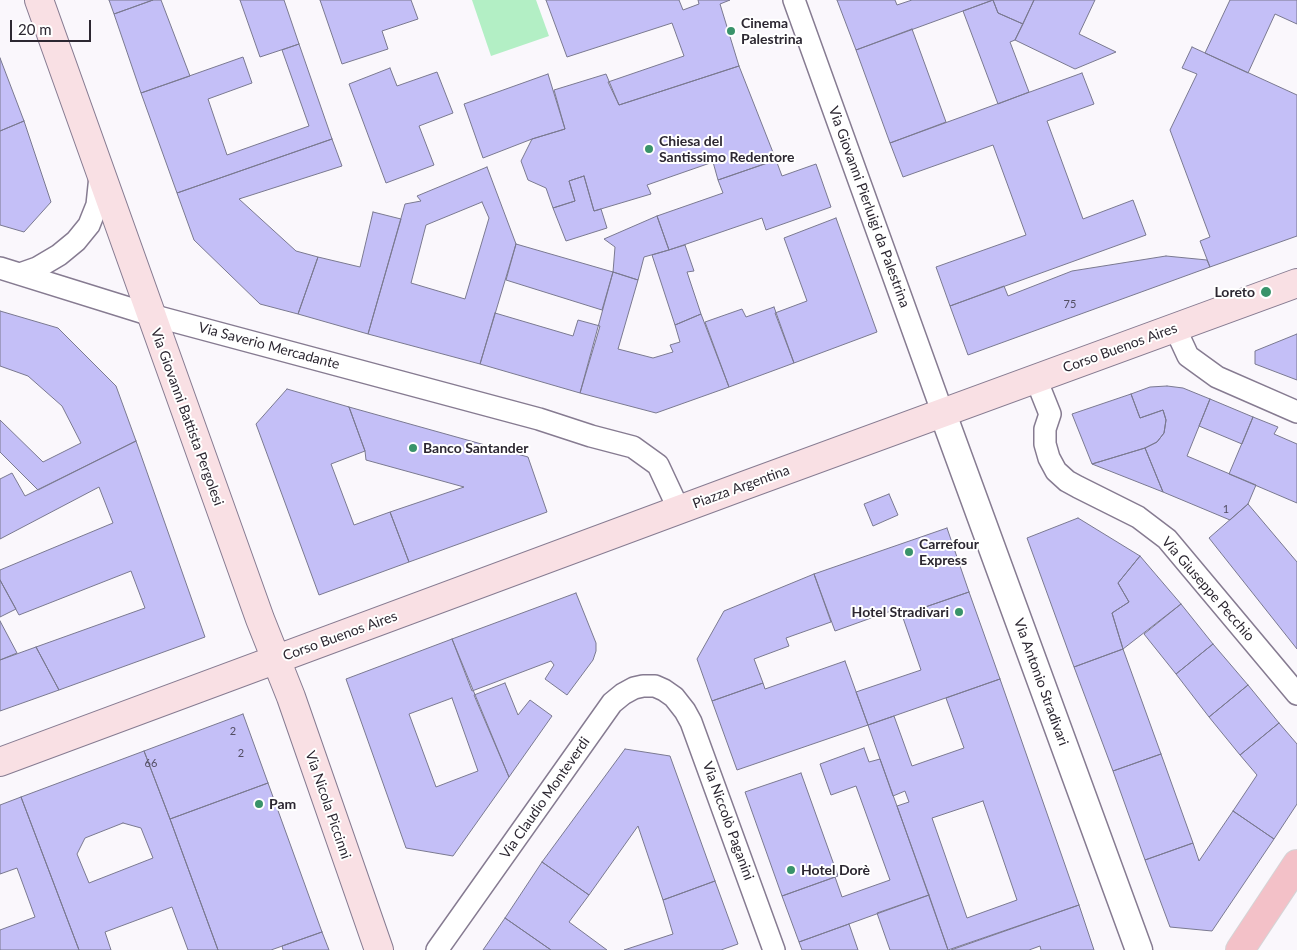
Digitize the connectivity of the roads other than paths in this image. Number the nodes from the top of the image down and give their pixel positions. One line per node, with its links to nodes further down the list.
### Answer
1 (40, 0): 3 (main road, Via Giovanni Battista Pergolesi)
2 (794, 0): 10 (street, Via Giovanni Pierluigi da Palestrina)
3 (100, 174): 4 (street, Via Giovanni Battista Pergolesi); 6 (main road, Via Giovanni Battista Pergolesi)
4 (10, 271): 6 (street, Via Saverio Mercadante)
5 (1297, 283): 7 (main road, Corso Buenos Aires)
6 (150, 315): 11 (street, Via Saverio Mercadante); 13 (main road, Via Giovanni Battista Pergolesi)
7 (1175, 328): 8 (main road, Corso Buenos Aires); 9 (street)
8 (1036, 379): 10 (main road, Corso Buenos Aires); 14 (street, Via Giuseppe Pecchio)
9 (1297, 412)
10 (943, 414): 12 (main road, Piazza Argentina); 21 (street, Via Antonio Stradivari)
11 (539, 419): 12 (street, Piazza Argentina)
12 (680, 510): 13 (main road, Corso Buenos Aires)
13 (276, 660): 16 (main road, Corso Buenos Aires); 18 (main road, Via Nicola Piccinni)
14 (1297, 694)
15 (674, 697): 19 (street, Via Claudio Monteverdi); 20 (street, Via Niccolò Paganini)
16 (0, 762)
17 (1297, 864): 22 (main road)
18 (379, 950)
19 (437, 950)
20 (774, 950)
21 (1139, 950)
22 (1240, 950)

